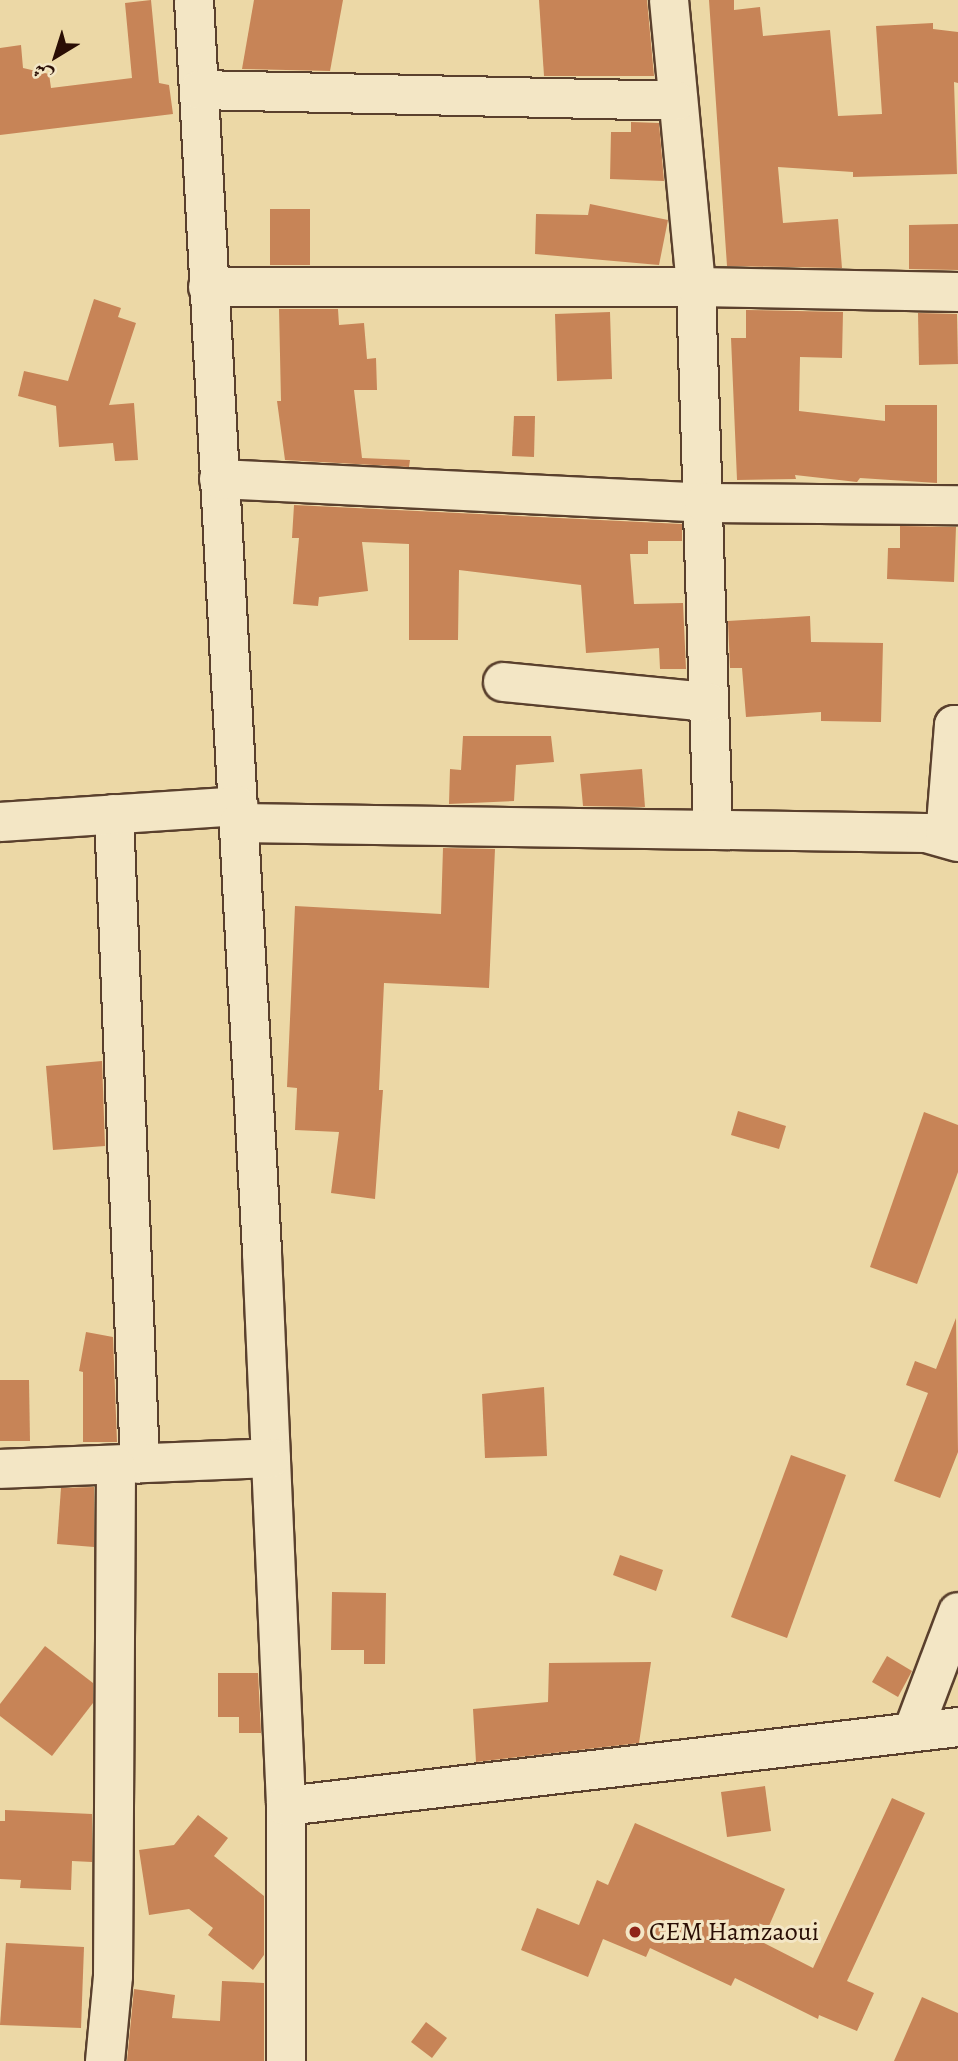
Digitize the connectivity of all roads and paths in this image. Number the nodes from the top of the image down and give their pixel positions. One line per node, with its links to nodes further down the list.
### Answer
1 (194, 0): 3 (street)
2 (669, 0): 4 (street)
3 (199, 90): 4 (street); 5 (street)
4 (677, 101): 6 (street)
5 (208, 287): 6 (street); 8 (street)
6 (696, 287): 7 (street); 9 (street)
7 (958, 292)
8 (219, 479): 9 (street); 15 (street)
9 (704, 503): 10 (street); 12 (street)
10 (958, 506)
11 (503, 682): 12 (street)
12 (708, 702): 17 (street)
13 (958, 725): 18 (street)
14 (114, 814): 15 (street); 16 (street); 20 (street)
15 (238, 814): 17 (street); 19 (street)
16 (0, 822)
17 (713, 830): 18 (street)
18 (951, 839)
19 (271, 1458): 20 (street); 25 (street)
20 (128, 1465): 21 (street); 26 (street)
21 (0, 1469)
22 (958, 1612): 24 (street)
23 (958, 1727): 24 (street)
24 (913, 1731): 25 (street)
25 (286, 1806): 27 (street)
26 (105, 2061)
27 (286, 2061)

